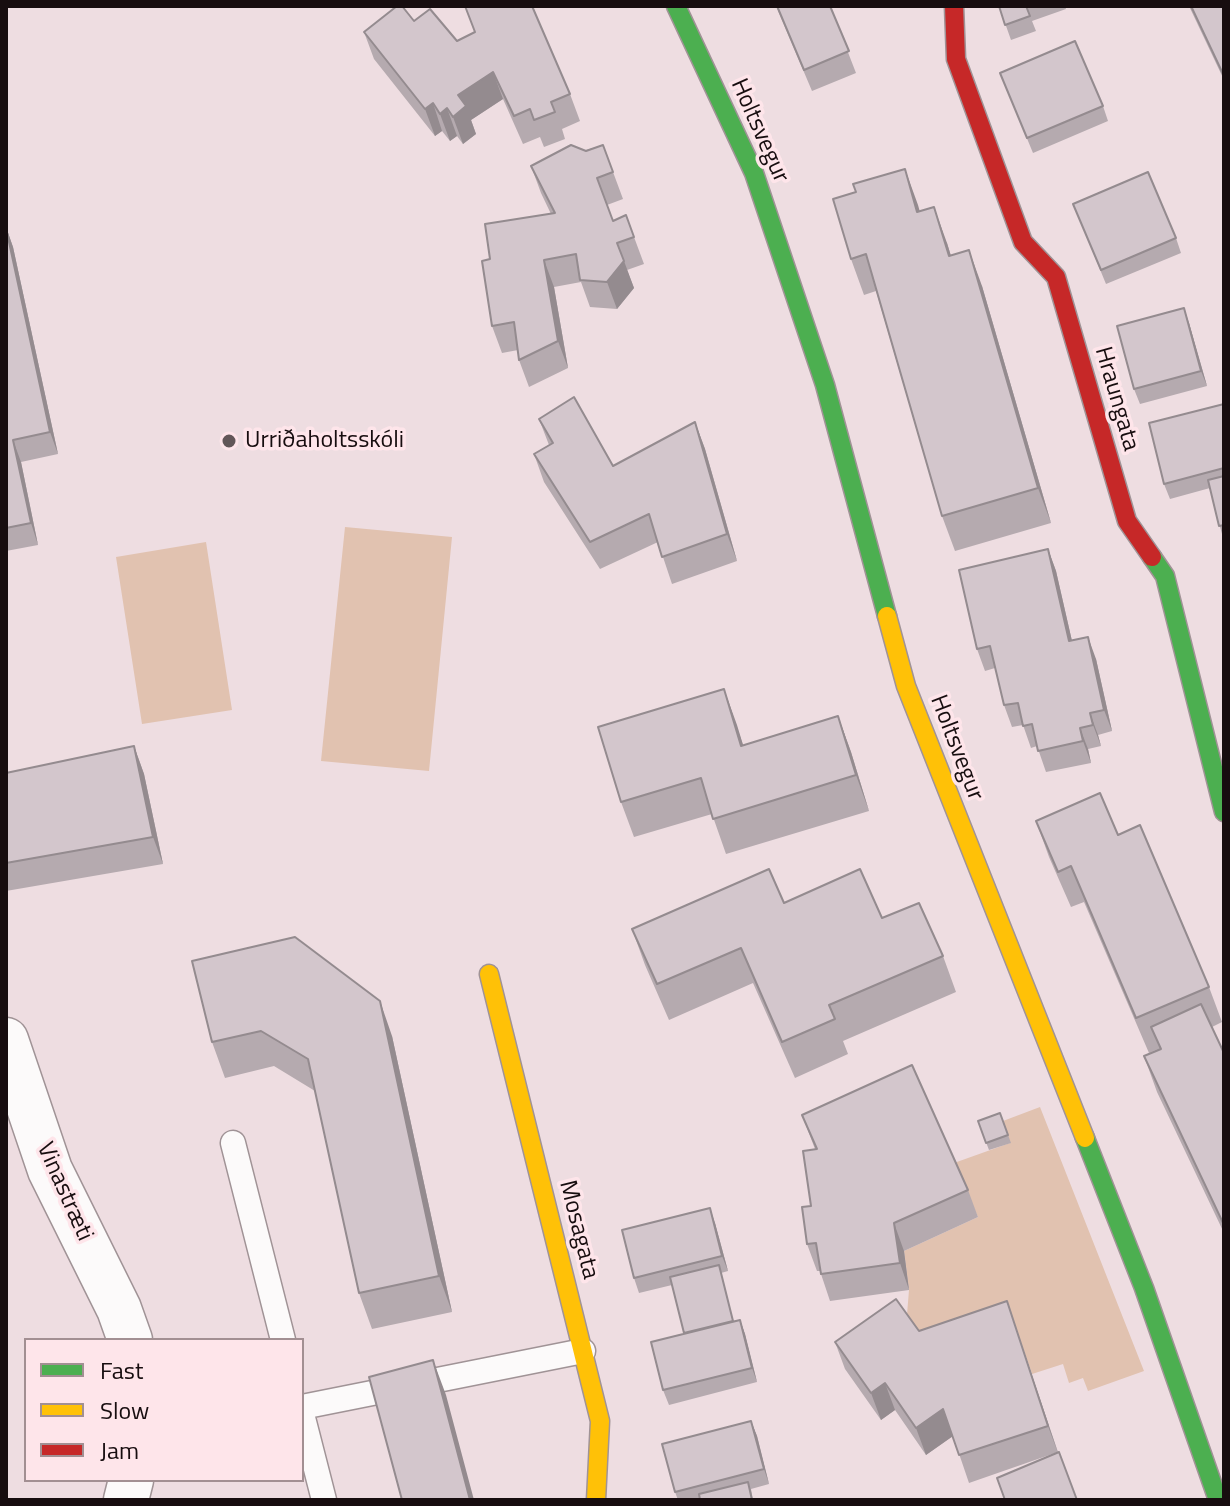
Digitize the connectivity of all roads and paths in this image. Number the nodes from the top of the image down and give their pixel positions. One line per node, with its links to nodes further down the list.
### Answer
1 (676, 6): 14 (street, Holtsvegur)
2 (954, 6): 3 (street, Hraungata)
3 (1224, 812)
4 (489, 974): 9 (street, Mosagata)
5 (6, 1040): 7 (street, Vinastræti)
6 (233, 1143): 8 (lane)
7 (129, 1338)
8 (282, 1338)
9 (583, 1351): 10 (lane); 13 (street, Mosagata)
10 (304, 1407)
11 (304, 1422): 12 (lane)
12 (324, 1500)
13 (596, 1500)
14 (1218, 1500)

